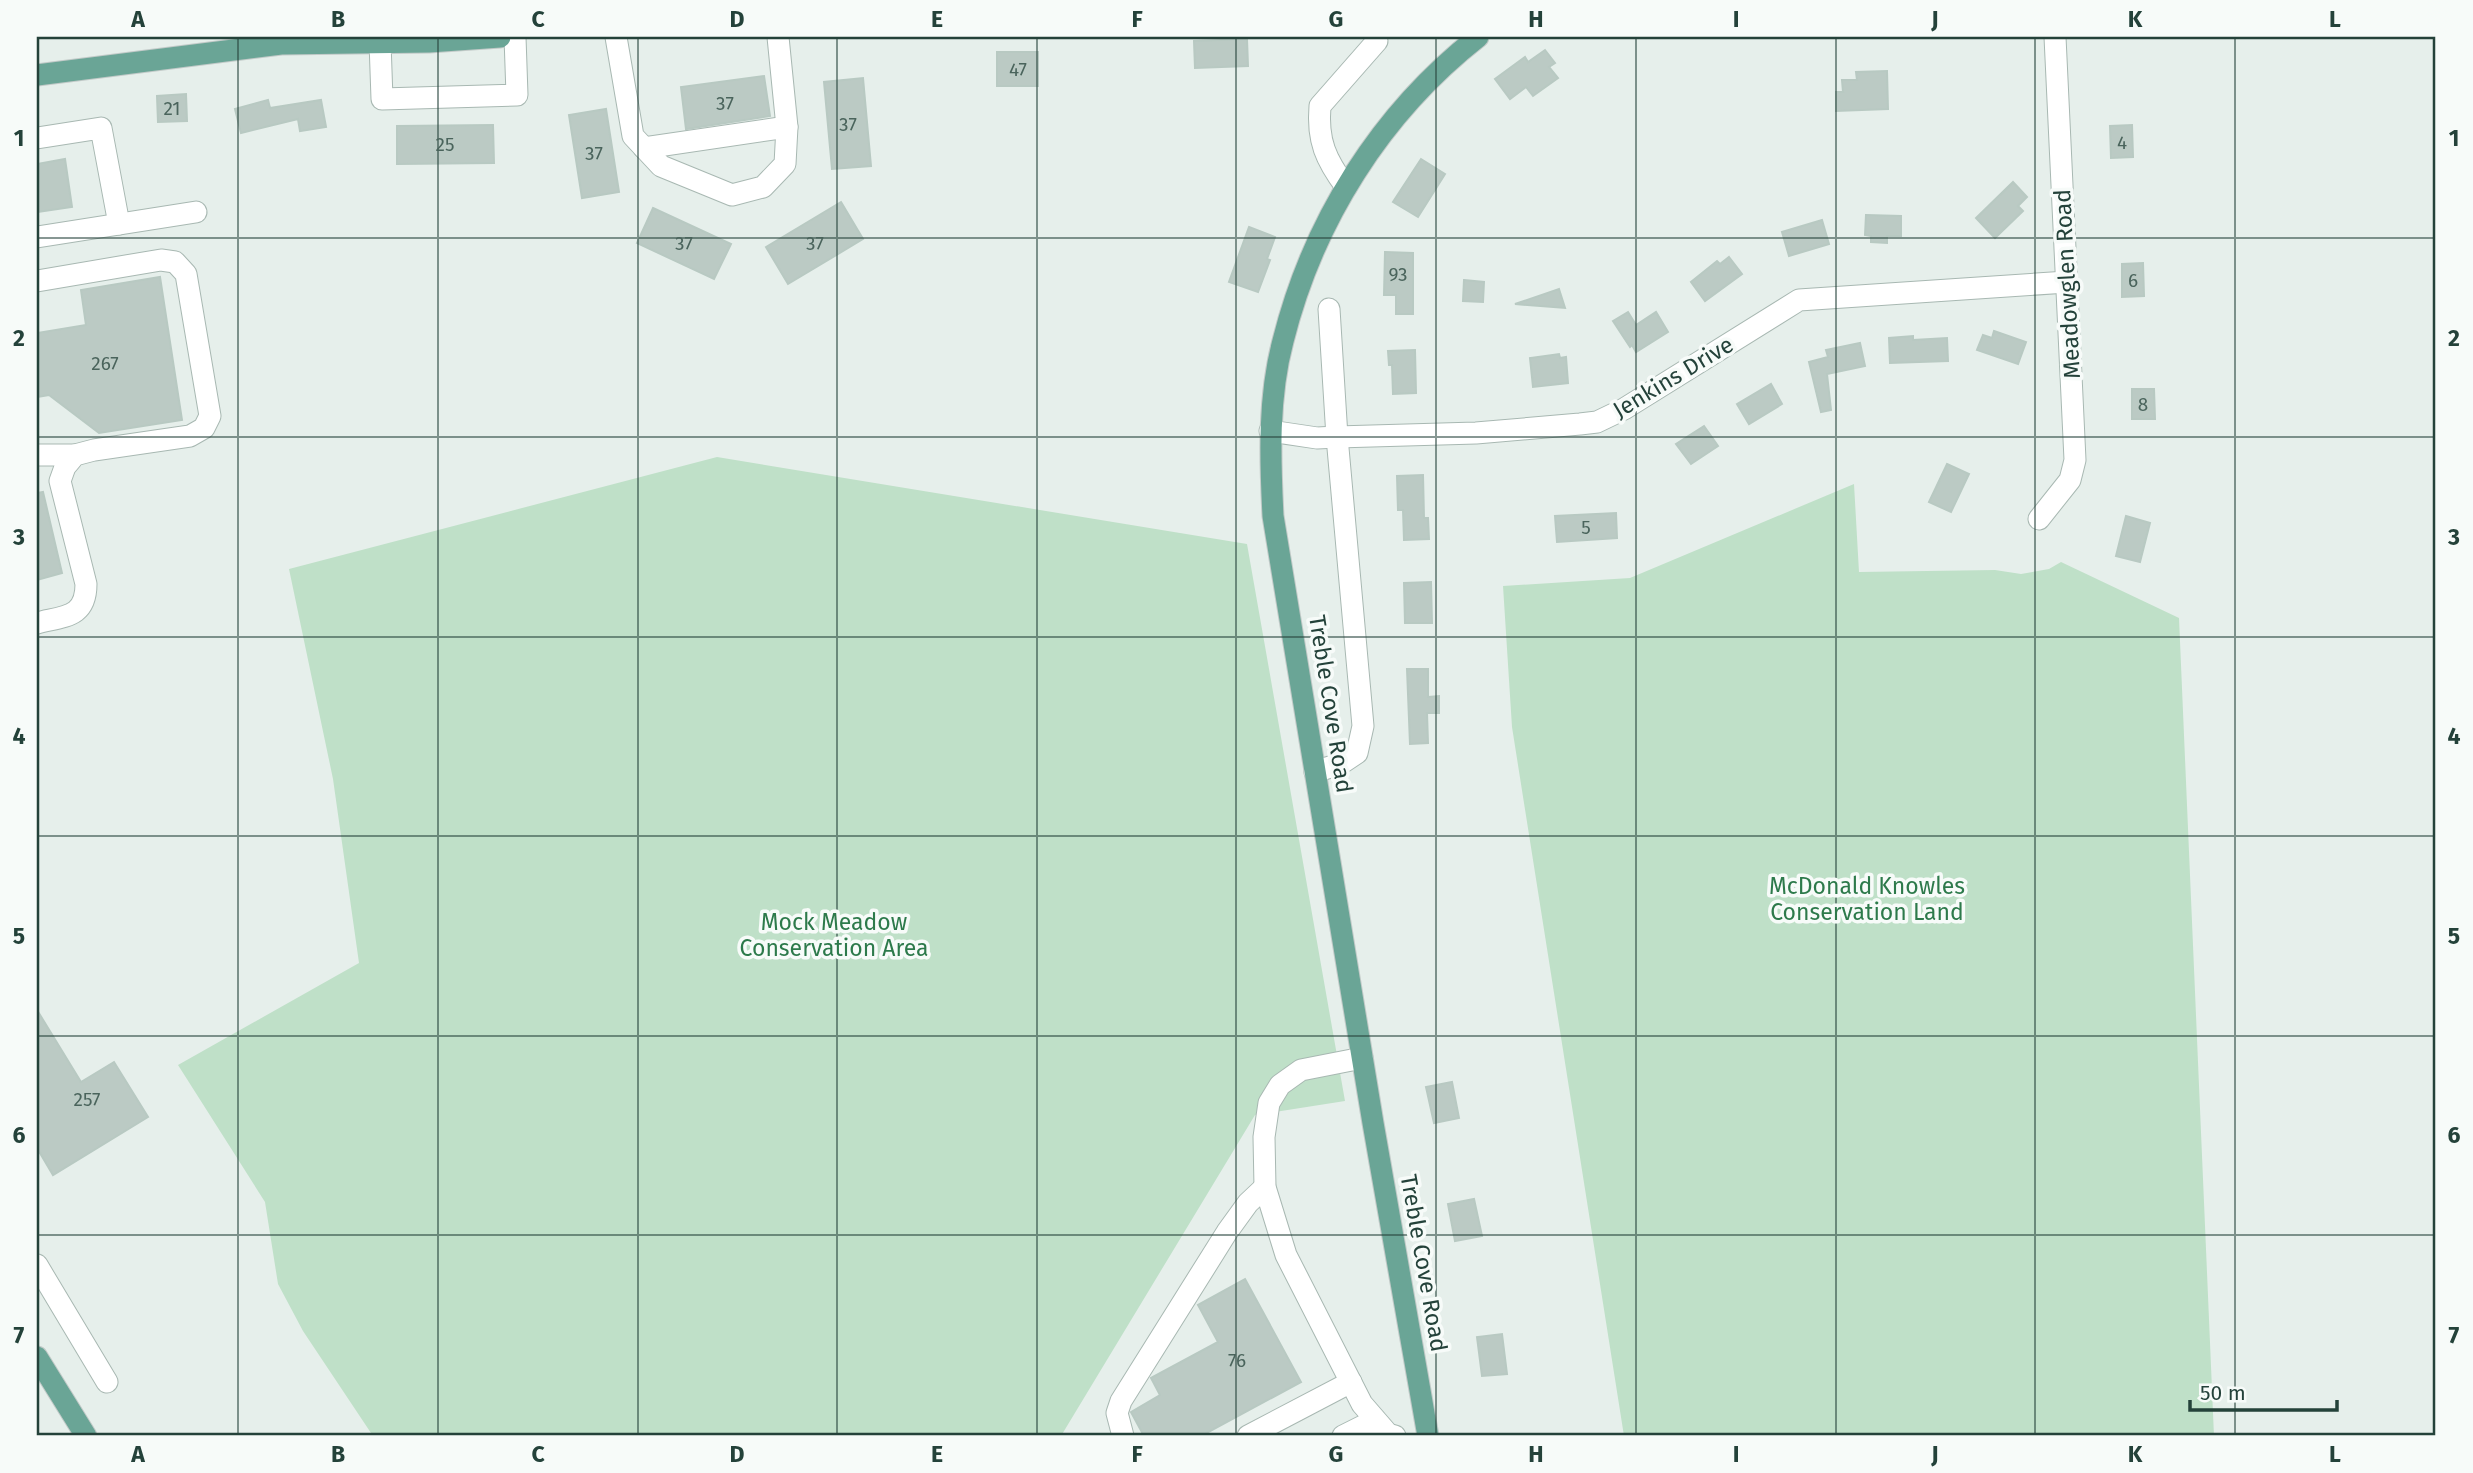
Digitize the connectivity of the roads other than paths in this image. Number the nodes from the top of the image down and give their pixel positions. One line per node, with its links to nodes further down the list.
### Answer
1 (500, 37): 8 (main road)
2 (515, 37): 8 (street)
3 (616, 37): 12 (street)
4 (778, 37): 10 (street)
5 (1478, 37): 13 (main road, Treble Cove Road)
6 (2055, 37): 18 (street, Meadowglen Road)
7 (1377, 41): 13 (street)
8 (380, 42): 9 (main road)
9 (37, 75)
10 (787, 127): 12 (street); 12 (street)
11 (37, 138): 15 (street)
12 (644, 148)
13 (1346, 187): 20 (main road, Treble Cove Road)
14 (196, 212): 15 (street)
15 (119, 224): 16 (street)
16 (37, 237)
17 (37, 281): 23 (street)
18 (2067, 282): 21 (street, Jenkins Drive); 24 (street, Meadowglen Road)
19 (1329, 309): 21 (street)
20 (1270, 431): 21 (street, Jenkins Drive); 26 (main road, Treble Cove Road)
21 (1337, 437): 26 (street)
22 (37, 455): 23 (street)
23 (75, 455): 25 (street)
24 (2039, 519)
25 (37, 623)
26 (1315, 772): 27 (main road, Treble Cove Road)
27 (1362, 1058): 28 (street); 39 (main road, Treble Cove Road)
28 (1265, 1187): 32 (street); 35 (street)
29 (37, 1265): 31 (street)
30 (37, 1357): 34 (main road)
31 (107, 1382)
32 (1350, 1382): 33 (street); 36 (street)
33 (1376, 1420): 37 (street); 38 (street)
34 (86, 1436)
35 (1123, 1436)
36 (1248, 1436)
37 (1343, 1436)
38 (1395, 1436)
39 (1428, 1436)

